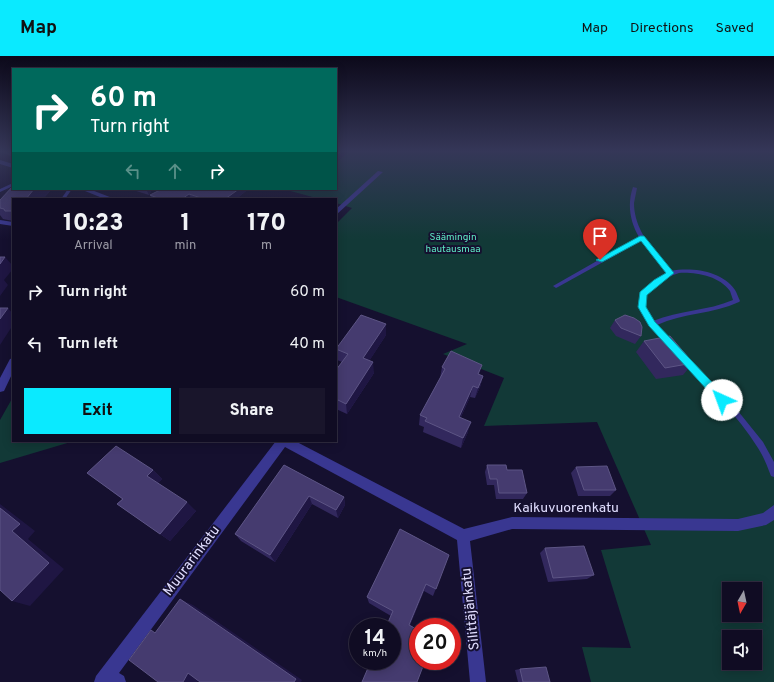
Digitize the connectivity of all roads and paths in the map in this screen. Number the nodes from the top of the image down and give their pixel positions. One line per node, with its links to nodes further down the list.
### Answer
1 (370, 181): 9 (street)
2 (12, 185): 6 (lane)
3 (635, 188): 12 (lane)
4 (85, 190): 7 (street)
5 (107, 190): 7 (street)
6 (0, 191)
7 (100, 195): 8 (street)
8 (109, 198)
9 (337, 212)
10 (0, 222): 11 (lane)
11 (12, 224)
12 (642, 238): 13 (lane); 14 (lane)
13 (670, 273): 15 (lane); 15 (lane)
14 (556, 286)
15 (652, 324): 20 (lane)
16 (12, 364): 17 (street)
17 (0, 388)
18 (282, 442): 23 (street, Muurarinkatu)
19 (285, 442): 22 (street)
20 (774, 473)
21 (774, 511): 22 (street, Kaikuvuorenkatu)
22 (463, 536): 24 (street, Silittäjänkatu)
23 (109, 679)
24 (478, 682)

